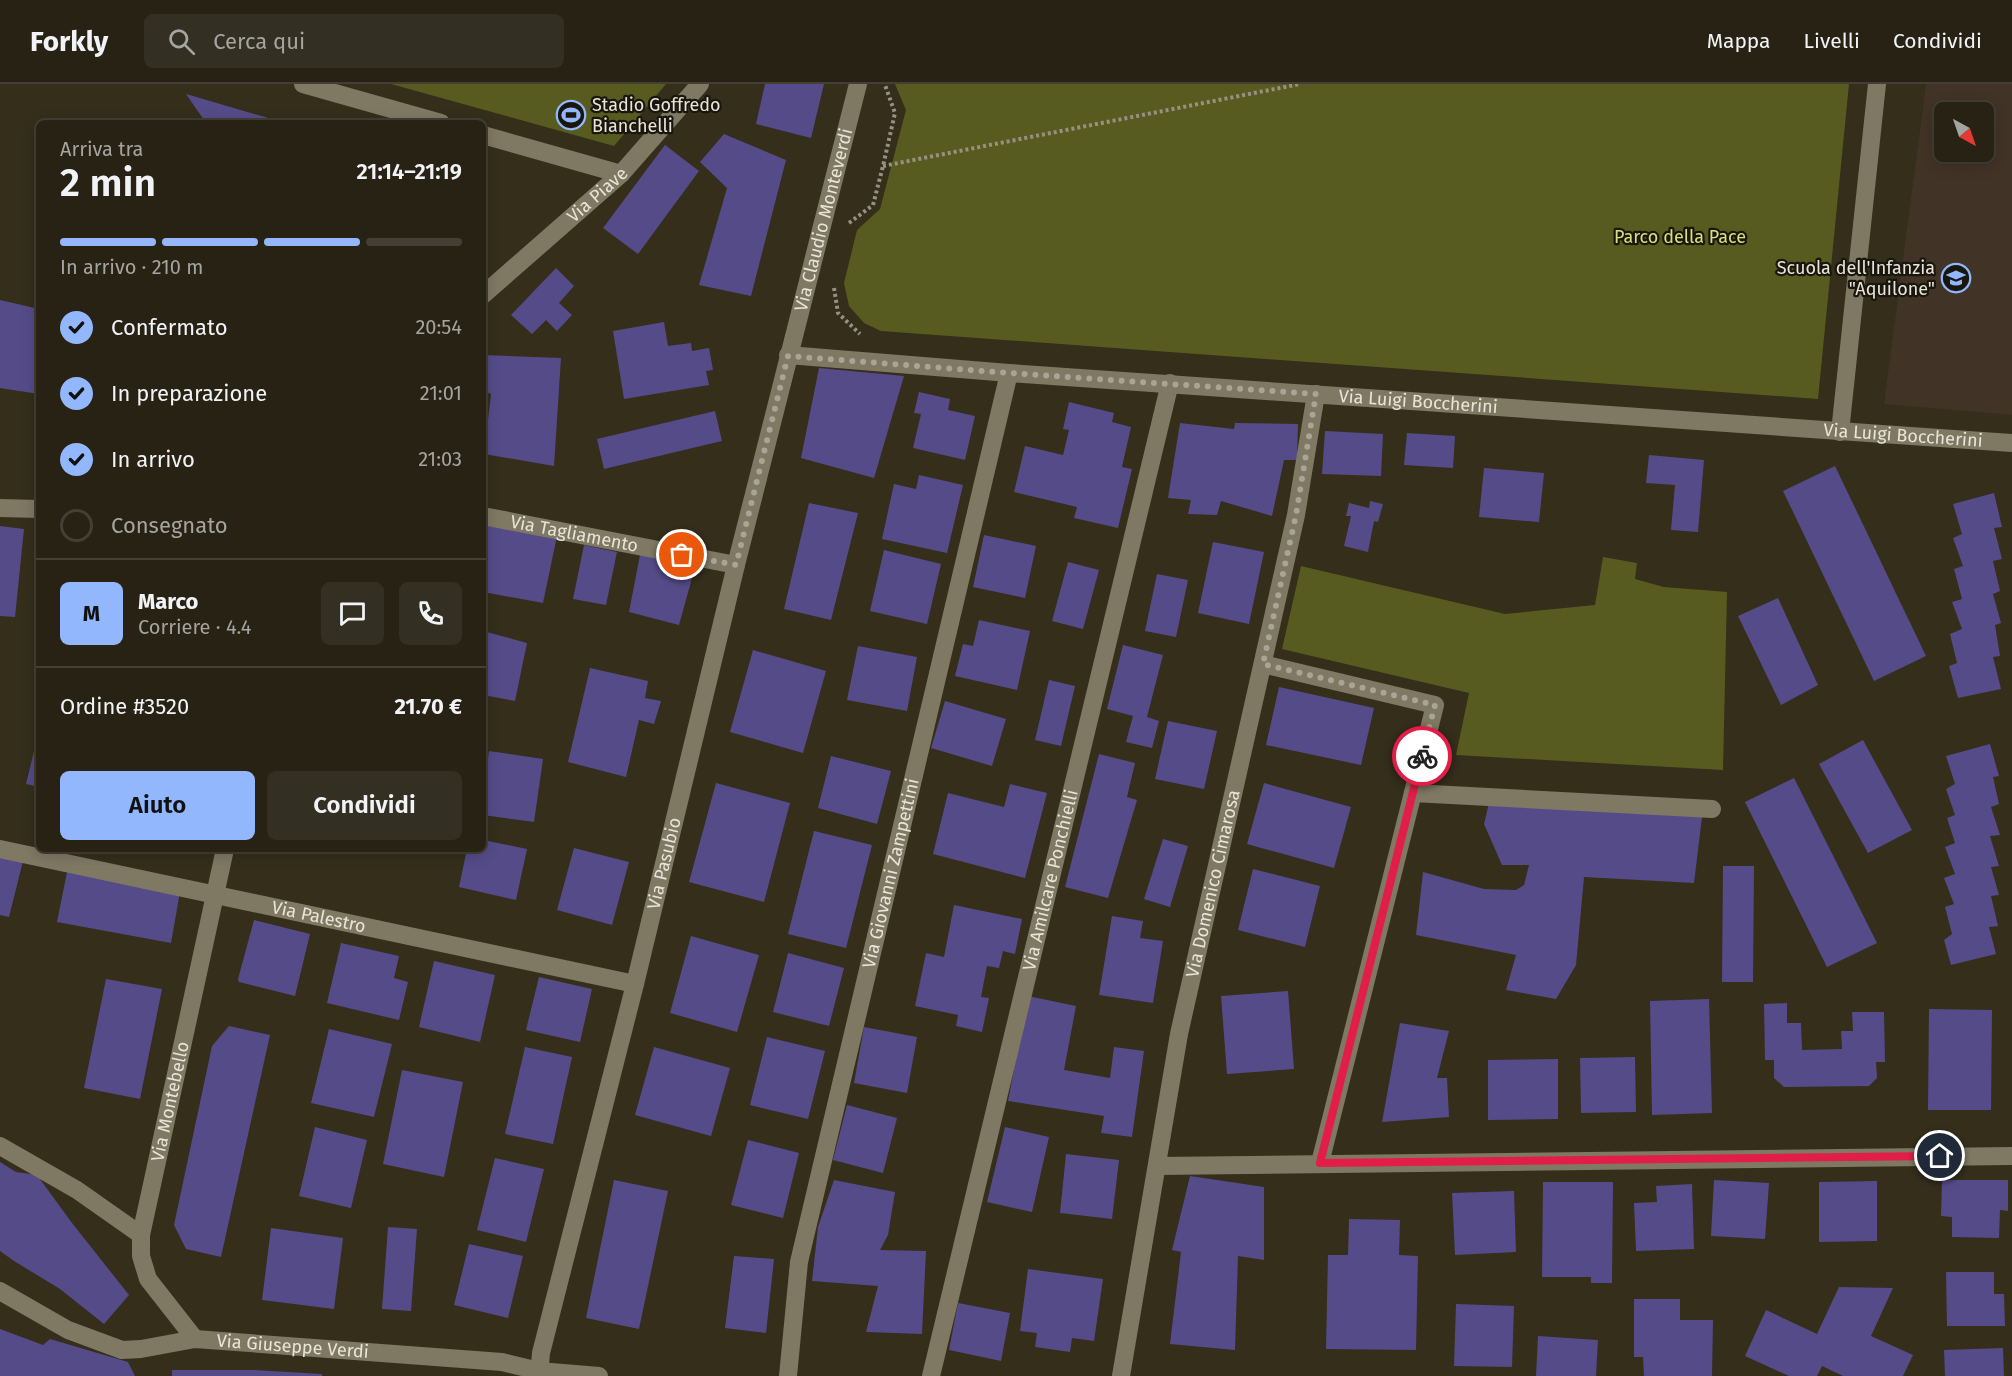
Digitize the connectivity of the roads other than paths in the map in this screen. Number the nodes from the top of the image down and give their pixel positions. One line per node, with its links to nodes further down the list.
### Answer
1 (303, 84): 5 (street)
2 (700, 84): 7 (street, Via Piave)
3 (858, 84): 9 (street, Via Claudio Monteverdi)
4 (1877, 84): 13 (street)
5 (430, 120)
6 (486, 136): 7 (street)
7 (621, 174): 8 (street, Via Piave)
8 (486, 292)
9 (788, 356): 10 (street, Via Luigi Boccherini); 18 (street, Via Pasubio)
10 (1009, 373): 11 (street, Via Luigi Boccherini); 35 (street, Via Giovanni Zampettini)
11 (1170, 383): 12 (street, Via Luigi Boccherini); 36 (street, Via Amilcare Ponchielli)
12 (1316, 394): 13 (street, Via Luigi Boccherini); 19 (street, Via Domenico Cimarosa)
13 (1840, 432): 14 (street, Via Luigi Boccherini)
14 (2012, 443)
15 (0, 508): 16 (street)
16 (36, 510)
17 (486, 517): 18 (street, Via Tagliamento)
18 (736, 565): 25 (street, Via Pasubio)
19 (1263, 664): 20 (street); 29 (street, Via Domenico Cimarosa)
20 (1413, 794): 21 (street); 28 (street)
21 (1712, 809)
22 (0, 849): 24 (street, Via Palestro)
23 (224, 852): 24 (street, Via Montebello)
24 (215, 896): 25 (street, Via Palestro); 30 (street, Via Montebello)
25 (635, 984): 33 (street, Via Pasubio)
26 (0, 1146): 30 (street)
27 (2012, 1155): 28 (street)
28 (1320, 1163): 29 (street)
29 (1157, 1166): 37 (street, Via Domenico Cimarosa)
30 (141, 1234): 32 (street, Via Montebello)
31 (0, 1292): 32 (street, Via Giuseppe Verdi)
32 (195, 1339): 33 (street, Via Giuseppe Verdi)
33 (539, 1373): 34 (street, Via Giuseppe Verdi)
34 (599, 1376)
35 (789, 1376)
36 (931, 1376)
37 (1121, 1376)

